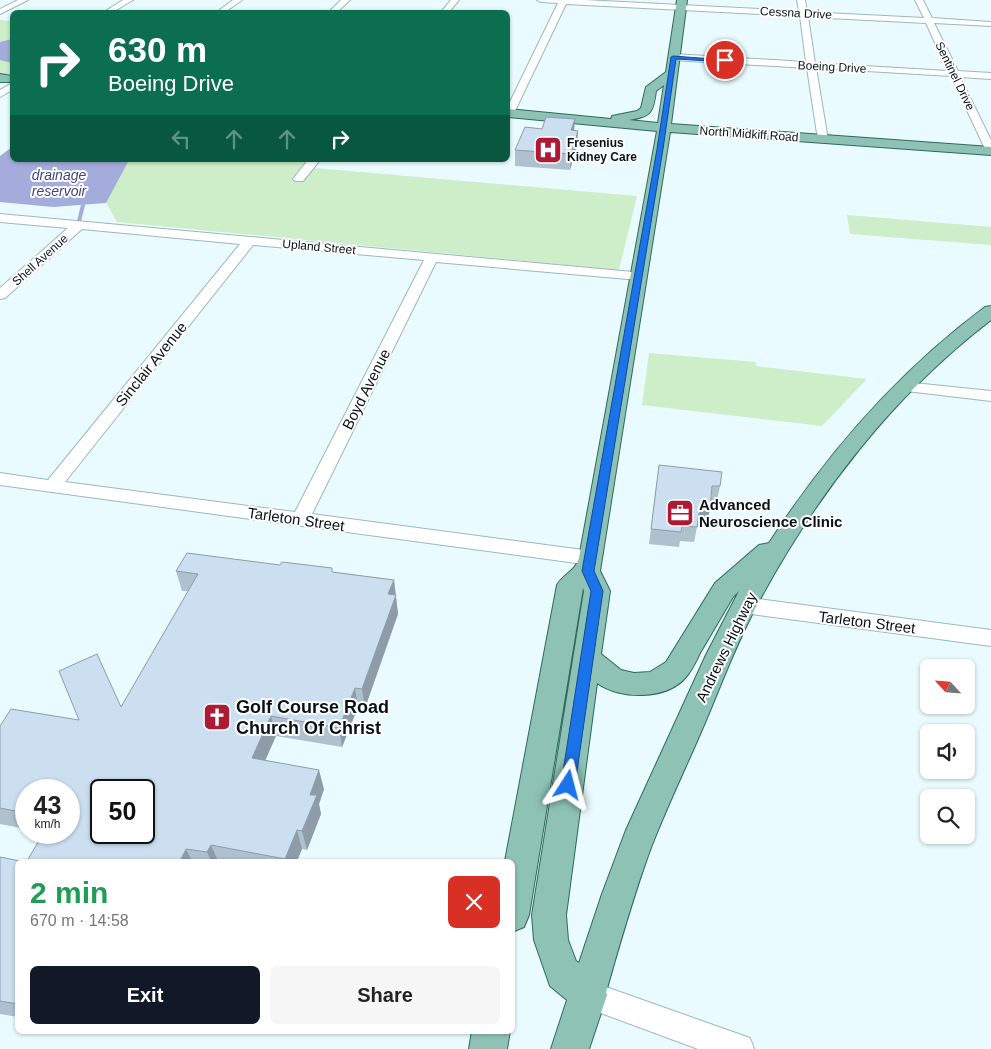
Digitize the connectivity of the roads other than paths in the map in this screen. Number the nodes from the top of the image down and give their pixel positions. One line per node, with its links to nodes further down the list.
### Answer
1 (24, 0): 15 (street)
2 (129, 0): 11 (street)
3 (238, 0): 12 (street)
4 (346, 0): 13 (street)
5 (455, 0): 14 (street)
6 (541, 0): 9 (street, Cessna Drive)
7 (801, 0): 16 (street)
8 (919, 0): 17 (street, Sentinel Drive)
9 (563, 1): 10 (street, Cessna Drive); 23 (street)
10 (681, 4): 16 (street, Cessna Drive); 19 (main road)
11 (112, 10)
12 (224, 10)
13 (335, 10)
14 (447, 10)
15 (0, 12)
16 (803, 14): 17 (street, Cessna Drive); 20 (street)
17 (928, 20): 18 (street, Cessna Drive); 21 (street, Sentinel Drive)
18 (991, 24)
19 (672, 66): 20 (street, Boeing Drive); 25 (main road); 27 (main road)
20 (812, 66): 21 (street, Boeing Drive); 28 (street)
21 (954, 74): 22 (street, Boeing Drive); 30 (street, Sentinel Drive)
22 (991, 76)
23 (510, 109)
24 (510, 113): 25 (main road, North Midkiff Road)
25 (604, 122): 26 (main road, North Midkiff Road)
26 (619, 123): 27 (main road, North Midkiff Road); 29 (main road)
27 (664, 127): 28 (main road, North Midkiff Road); 29 (main road)
28 (823, 140): 30 (main road, North Midkiff Road)
29 (660, 149): 37 (main road)
30 (991, 151)
31 (312, 162): 32 (street)
32 (298, 179)
33 (0, 218): 34 (street, Upland Street)
34 (80, 225): 35 (street, Upland Street); 38 (street, Shell Avenue)
35 (250, 241): 36 (street, Upland Street); 43 (street, Sinclair Avenue)
36 (432, 257): 37 (street, Upland Street); 44 (street, Boyd Avenue)
37 (639, 276): 46 (main road)
38 (0, 295)
39 (991, 311): 40 (main road, Andrews Highway)
40 (904, 387): 41 (street); 45 (main road, Andrews Highway)
41 (991, 396)
42 (0, 479): 43 (street, Tarleton Street)
43 (52, 486): 44 (street, Tarleton Street)
44 (300, 520): 46 (street, Tarleton Street)
45 (788, 533): 47 (main road, Andrews Highway); 49 (main road)
46 (590, 564): 49 (main road); 50 (main road)
47 (744, 605): 48 (street, Tarleton Street); 51 (main road, Andrews Highway)
48 (991, 638)
49 (588, 655): 51 (main road)
50 (515, 898)
51 (588, 995): 54 (main road, Andrews Highway); 55 (street)
52 (490, 1034): 53 (main road)
53 (488, 1049)
54 (570, 1049)
55 (739, 1049)

